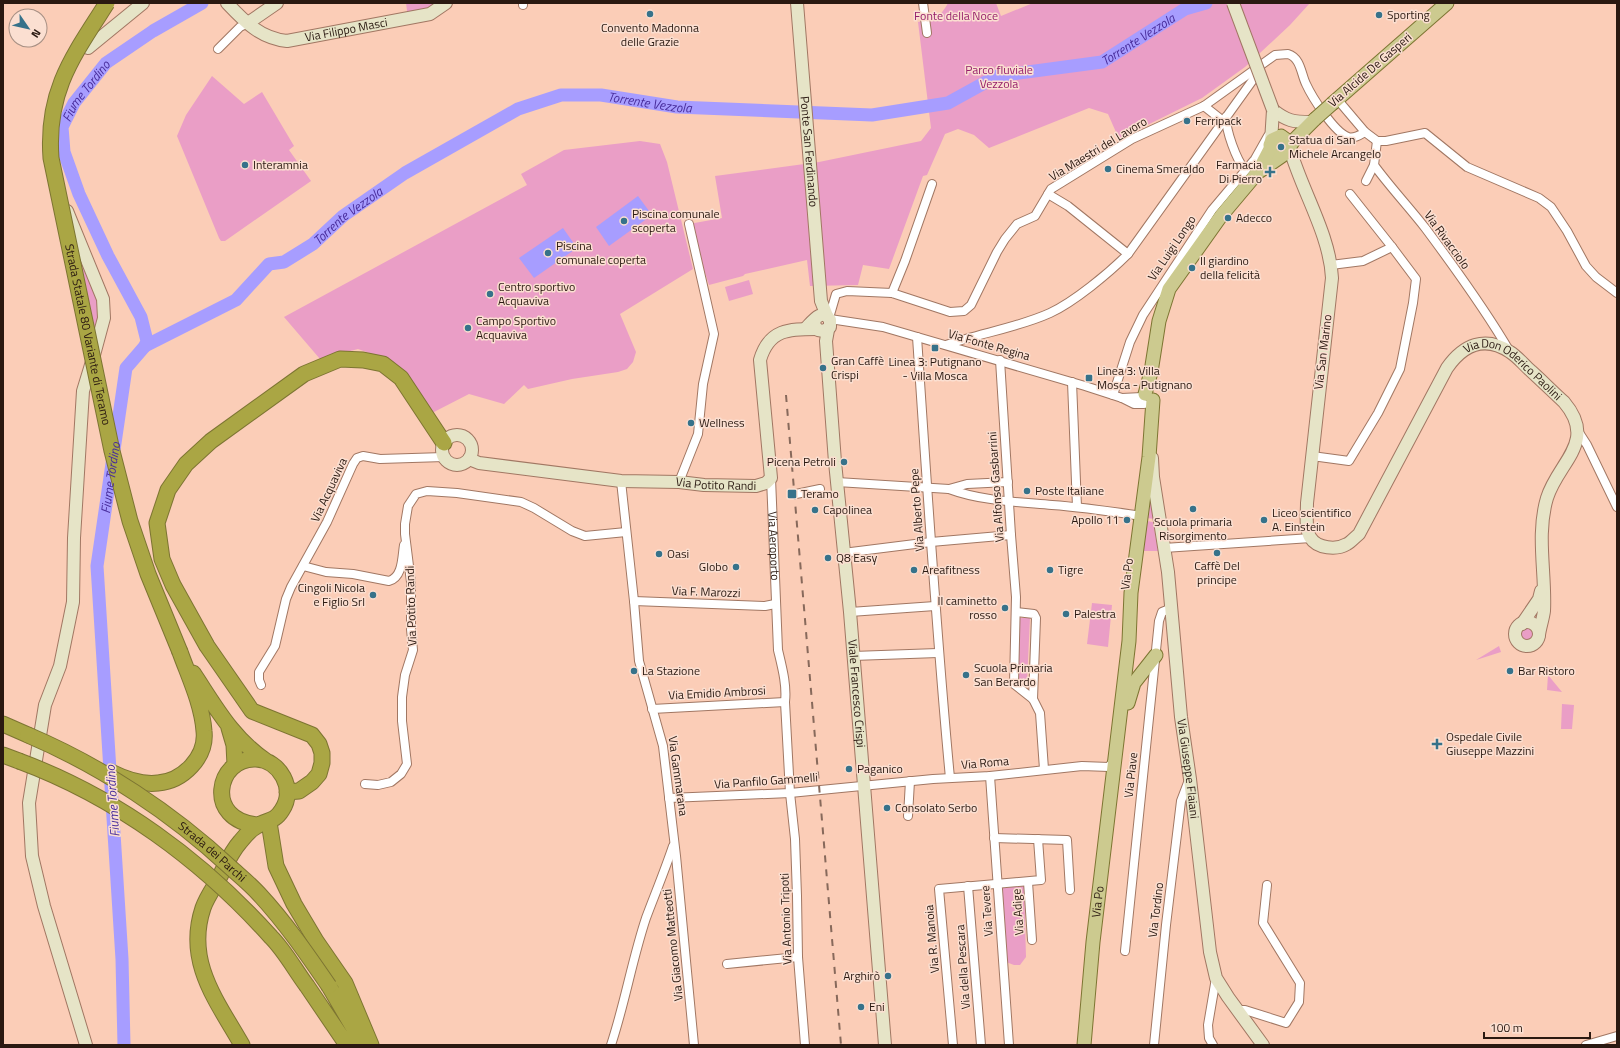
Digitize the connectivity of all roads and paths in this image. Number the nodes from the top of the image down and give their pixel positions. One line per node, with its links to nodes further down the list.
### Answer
1 (107, 3): 85 (highway, Strada Statale 80 Variante di Teramo, bridge)
2 (143, 3): 12 (street)
3 (228, 3): 10 (street, Via Filippo Masci)
4 (277, 3): 10 (street)
5 (446, 3): 10 (street, Via Filippo Masci)
6 (797, 3): 37 (street, Ponte San Ferdinando)
7 (923, 3): 11 (street)
8 (1233, 3): 17 (street, bridge)
9 (1447, 3): 15 (main road, Via Alcide De Gasperi)
10 (248, 23): 13 (street)
11 (928, 33)
12 (88, 48)
13 (218, 49)
14 (1265, 62): 16 (street, Via Maestri del Lavoro); 19 (street); 21 (street, Via Maestri del Lavoro)
15 (1335, 101): 18 (main road, Via Alcide De Gasperi, bridge); 21 (street)
16 (1204, 106): 19 (street); 28 (street, Via Maestri del Lavoro)
17 (1273, 110): 18 (street); 20 (street); 23 (street)
18 (1313, 120): 23 (main road, Via Alcide De Gasperi)
19 (1225, 122): 25 (street); 33 (street)
20 (1272, 127): 23 (street); 25 (street, Via Luigi Longo)
21 (1365, 132): 22 (street)
22 (1376, 141): 24 (street); 36 (street)
23 (1281, 147): 34 (street, Via San Marino); 44 (main road, Via Alcide De Gasperi)
24 (1374, 165): 26 (street); 40 (street, Via Rivacciolo)
25 (1244, 170): 43 (street, Via Luigi Longo)
26 (1366, 181)
27 (932, 184): 35 (street)
28 (1048, 194): 33 (street); 35 (street, Via Maestri del Lavoro)
29 (1350, 194): 32 (street)
30 (67, 211): 128 (street)
31 (689, 224): 53 (street)
32 (1392, 247): 34 (street); 48 (street)
33 (1128, 254): 39 (street)
34 (1331, 265): 48 (street, Via San Marino)
35 (892, 293): 37 (street, Via Maestri del Lavoro)
36 (1617, 293)
37 (822, 325): 38 (street, Via Fonte Regina); 51 (street, Via Aeroporto); 54 (street, Viale Francesco Crispi)
38 (917, 337): 39 (street, Via Fonte Regina); 57 (street, Via Alberto Pepe)
39 (946, 345): 41 (street, Via Fonte Regina)
40 (1511, 352): 45 (street, Via Don Oderico Paolini); 67 (street, Via Don Oderico Paolini)
41 (1000, 360): 42 (street, Via Fonte Regina); 55 (street, Via Alfonso Gasbarrini)
42 (1072, 382): 43 (street, Via Fonte Regina); 61 (street)
43 (1113, 396): 44 (street, Via Fonte Regina)
44 (1147, 399): 46 (main road)
45 (1578, 431): 62 (street); 72 (street)
46 (1147, 441): 50 (main road, Via Po); 63 (main road, Via Po)
47 (444, 450): 49 (street); 49 (street); 71 (street, Via Acquaviva); 105 (highway)
48 (1312, 456): 67 (street, Via San Marino)
49 (469, 459): 52 (street, Via Potito Randi)
50 (1150, 472): 69 (street, Via Giuseppe Flaiani); 89 (main road, Via Po)
51 (771, 478): 53 (street, Via Potito Randi); 74 (street, Via Aeroporto)
52 (621, 481): 53 (street, Via Potito Randi); 64 (street, Via Gammarana)
53 (679, 482)
54 (837, 482): 57 (street); 70 (street, Viale Francesco Crispi)
55 (1008, 482): 58 (street); 60 (street, Via Alfonso Gasbarrini)
56 (820, 489): 59 (street)
57 (927, 489): 58 (street); 68 (street, Via Alberto Pepe)
58 (949, 490): 60 (street)
59 (796, 494)
60 (1009, 501): 61 (street); 66 (street, Via Alfonso Gasbarrini)
61 (1077, 507): 63 (street)
62 (1617, 507)
63 (1135, 515): 81 (main road, Via Po)
64 (626, 532): 65 (street, Via Potito Randi); 73 (street, Via Gammarana)
65 (405, 534): 71 (street); 103 (street, Via Potito Randi)
66 (1011, 535): 68 (street); 78 (street, Via Alfonso Gasbarrini)
67 (1310, 538): 69 (street)
68 (930, 542): 70 (street); 75 (street, Via Alberto Pepe)
69 (1164, 548): 76 (street, Via Giuseppe Flaiani)
70 (843, 553): 77 (street, Viale Francesco Crispi)
71 (303, 566): 86 (street, Via Acquaviva)
72 (1544, 582): 79 (street); 80 (street)
73 (634, 601): 74 (street, Via F. Marozzi); 90 (street, Via Gammarana)
74 (775, 604): 88 (street, Via Aeroporto)
75 (936, 606): 77 (street); 82 (street, Via Alberto Pepe)
76 (1172, 608): 83 (street, Via Piave); 101 (street, Via Giuseppe Flaiani)
77 (850, 612): 84 (street, Viale Francesco Crispi)
78 (1016, 612): 87 (street, Via Alfonso Gasbarrini); 87 (street, Via Alfonso Gasbarrini)
79 (1522, 624): 80 (street); 80 (street)
80 (1539, 635)
81 (1122, 640): 89 (main road); 95 (main road, Via Po)
82 (938, 653): 84 (street); 100 (street, Via Alberto Pepe)
83 (1156, 655): 89 (main road); 121 (street, Via Piave)
84 (853, 656): 104 (street, Viale Francesco Crispi)
85 (192, 677): 92 (highway); 94 (highway, bridge)
86 (261, 685)
87 (1033, 699): 98 (street, Via Alfonso Gasbarrini)
88 (785, 702): 90 (street, Via Emidio Ambrosi); 106 (street, Via Aeroporto)
89 (1124, 705): 95 (main road, Via Po)
90 (652, 709): 107 (street, Via Gammarana)
91 (3, 724): 94 (highway, Strada dei Parchi, bridge)
92 (229, 728): 96 (highway); 97 (highway)
93 (3, 755): 125 (highway, Strada dei Parchi, bridge)
94 (74, 755): 132 (highway, Strada dei Parchi, bridge)
95 (1113, 757): 98 (street, Via Roma); 141 (main road, Via Po); 142 (main road, Via Po)
96 (266, 761): 97 (highway); 105 (highway)
97 (235, 765): 109 (highway)
98 (1044, 770): 99 (street, Via Roma)
99 (990, 776): 100 (street, Via Roma); 111 (street, Via Tevere)
100 (950, 778): 102 (street, Via Roma)
101 (1190, 779): 124 (street, Via Giuseppe Flaiani); 143 (street, Via Tordino)
102 (910, 781): 104 (street, Via Roma); 108 (street)
103 (365, 784)
104 (864, 785): 106 (street, Via Panfilo Gammelli); 137 (street, Viale Francesco Crispi)
105 (287, 792): 110 (highway)
106 (790, 793): 107 (street, Via Panfilo Gammelli); 122 (street, Via Antonio Tripoti)
107 (669, 798): 114 (street, Via Gammarana)
108 (908, 816)
109 (236, 820): 110 (highway); 113 (highway)
110 (263, 824): 113 (highway); 133 (highway)
111 (994, 838): 112 (street); 116 (street, Via Tevere)
112 (1038, 839): 115 (street, Via R. Manoia); 119 (street)
113 (239, 843): 129 (highway)
114 (674, 843): 134 (street, Via Gammarana); 135 (street, Via Giacomo Matteotti)
115 (1028, 882): 116 (street, Via R. Manoia); 120 (street, Via Adige)
116 (997, 884): 118 (street, Via R. Manoia); 140 (street, Via Tevere)
117 (1267, 885): 126 (street)
118 (968, 886): 138 (street, Via R. Manoia); 139 (street, Via della Pescara)
119 (1070, 890)
120 (1032, 940)
121 (1125, 951)
122 (798, 957): 123 (street); 136 (street, Via Antonio Tripoti)
123 (727, 964)
124 (1216, 978): 126 (street, Via Giuseppe Flaiani); 144 (street)
125 (310, 989): 130 (highway); 131 (highway, Strada dei Parchi)
126 (1238, 1010): 145 (street, Via Giuseppe Flaiani)
127 (1617, 1036): 146 (street)
128 (86, 1045)
129 (242, 1045)
130 (339, 1045)
131 (347, 1045)
132 (363, 1045)
133 (371, 1045)
134 (611, 1045)
135 (694, 1045)
136 (805, 1045)
137 (885, 1045)
138 (953, 1045)
139 (981, 1045)
140 (1009, 1045)
141 (1077, 1045)
142 (1084, 1045)
143 (1154, 1045)
144 (1213, 1045)
145 (1263, 1045)
146 (1586, 1045)

